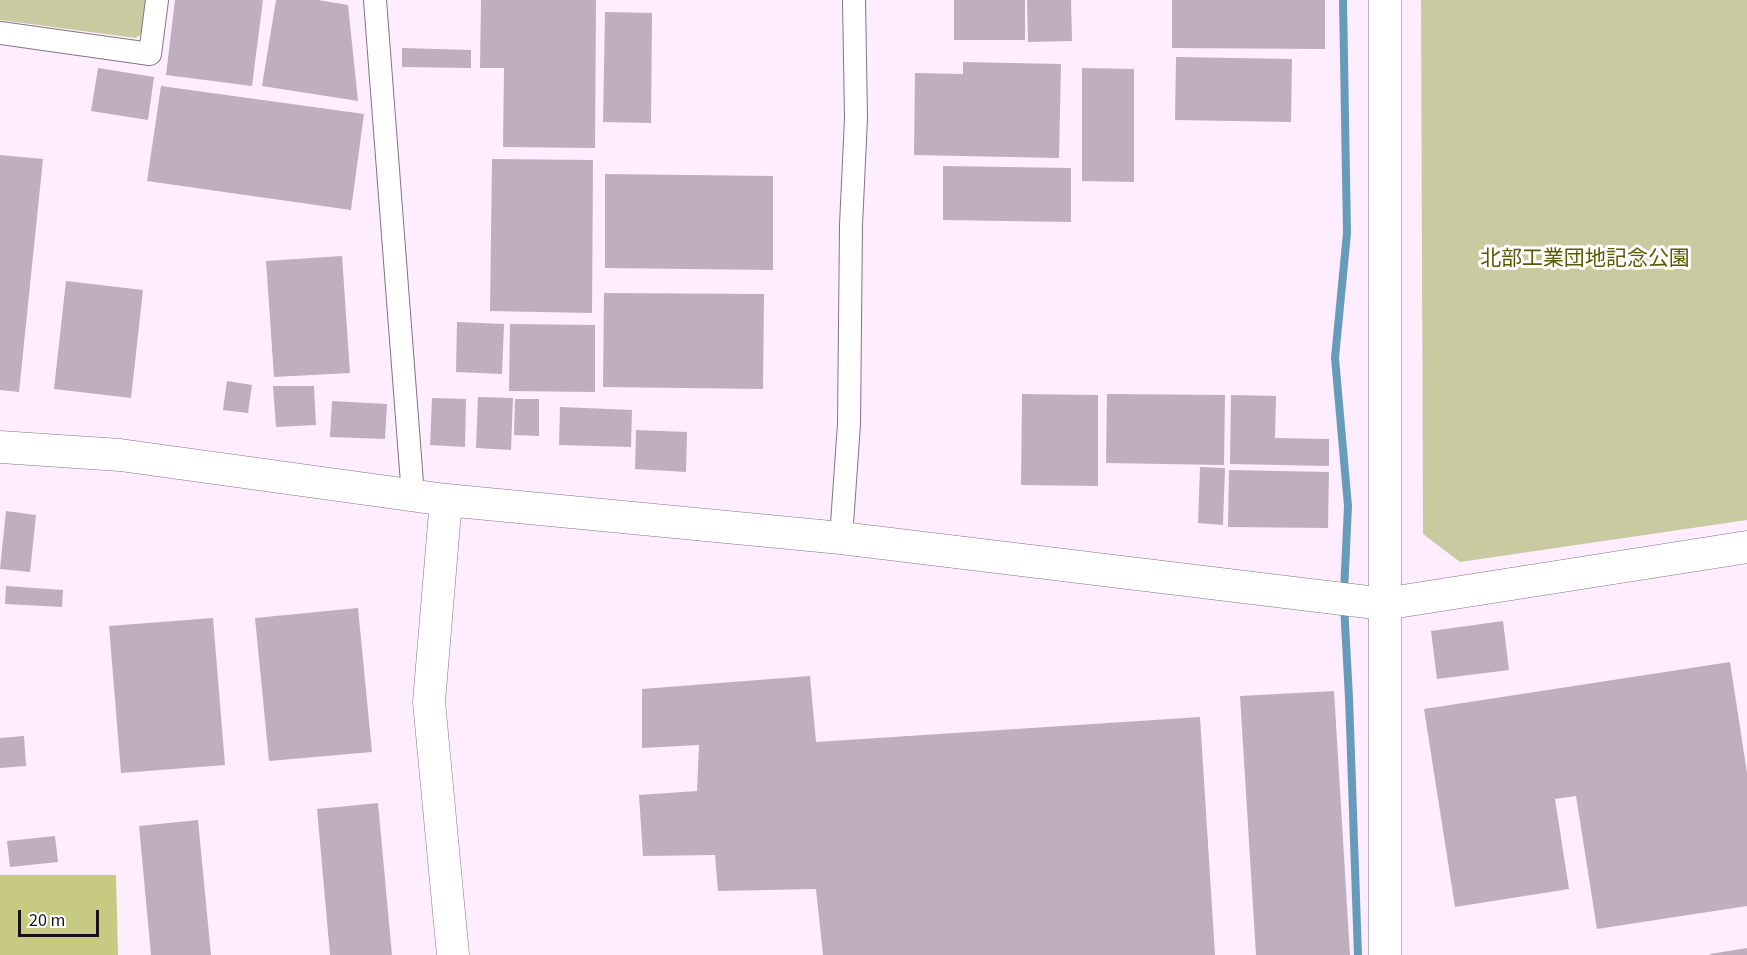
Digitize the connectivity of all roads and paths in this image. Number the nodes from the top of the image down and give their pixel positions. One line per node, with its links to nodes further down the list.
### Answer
1 (157, 0): 5 (street)
2 (375, 0): 7 (street)
3 (854, 0): 9 (street)
4 (1385, 0): 11 (street)
5 (0, 33)
6 (0, 447): 7 (street)
7 (412, 496): 8 (street)
8 (446, 500): 9 (street); 12 (street)
9 (841, 538): 11 (street)
10 (1747, 547): 11 (street)
11 (1384, 604): 13 (street)
12 (453, 955)
13 (1385, 955)

